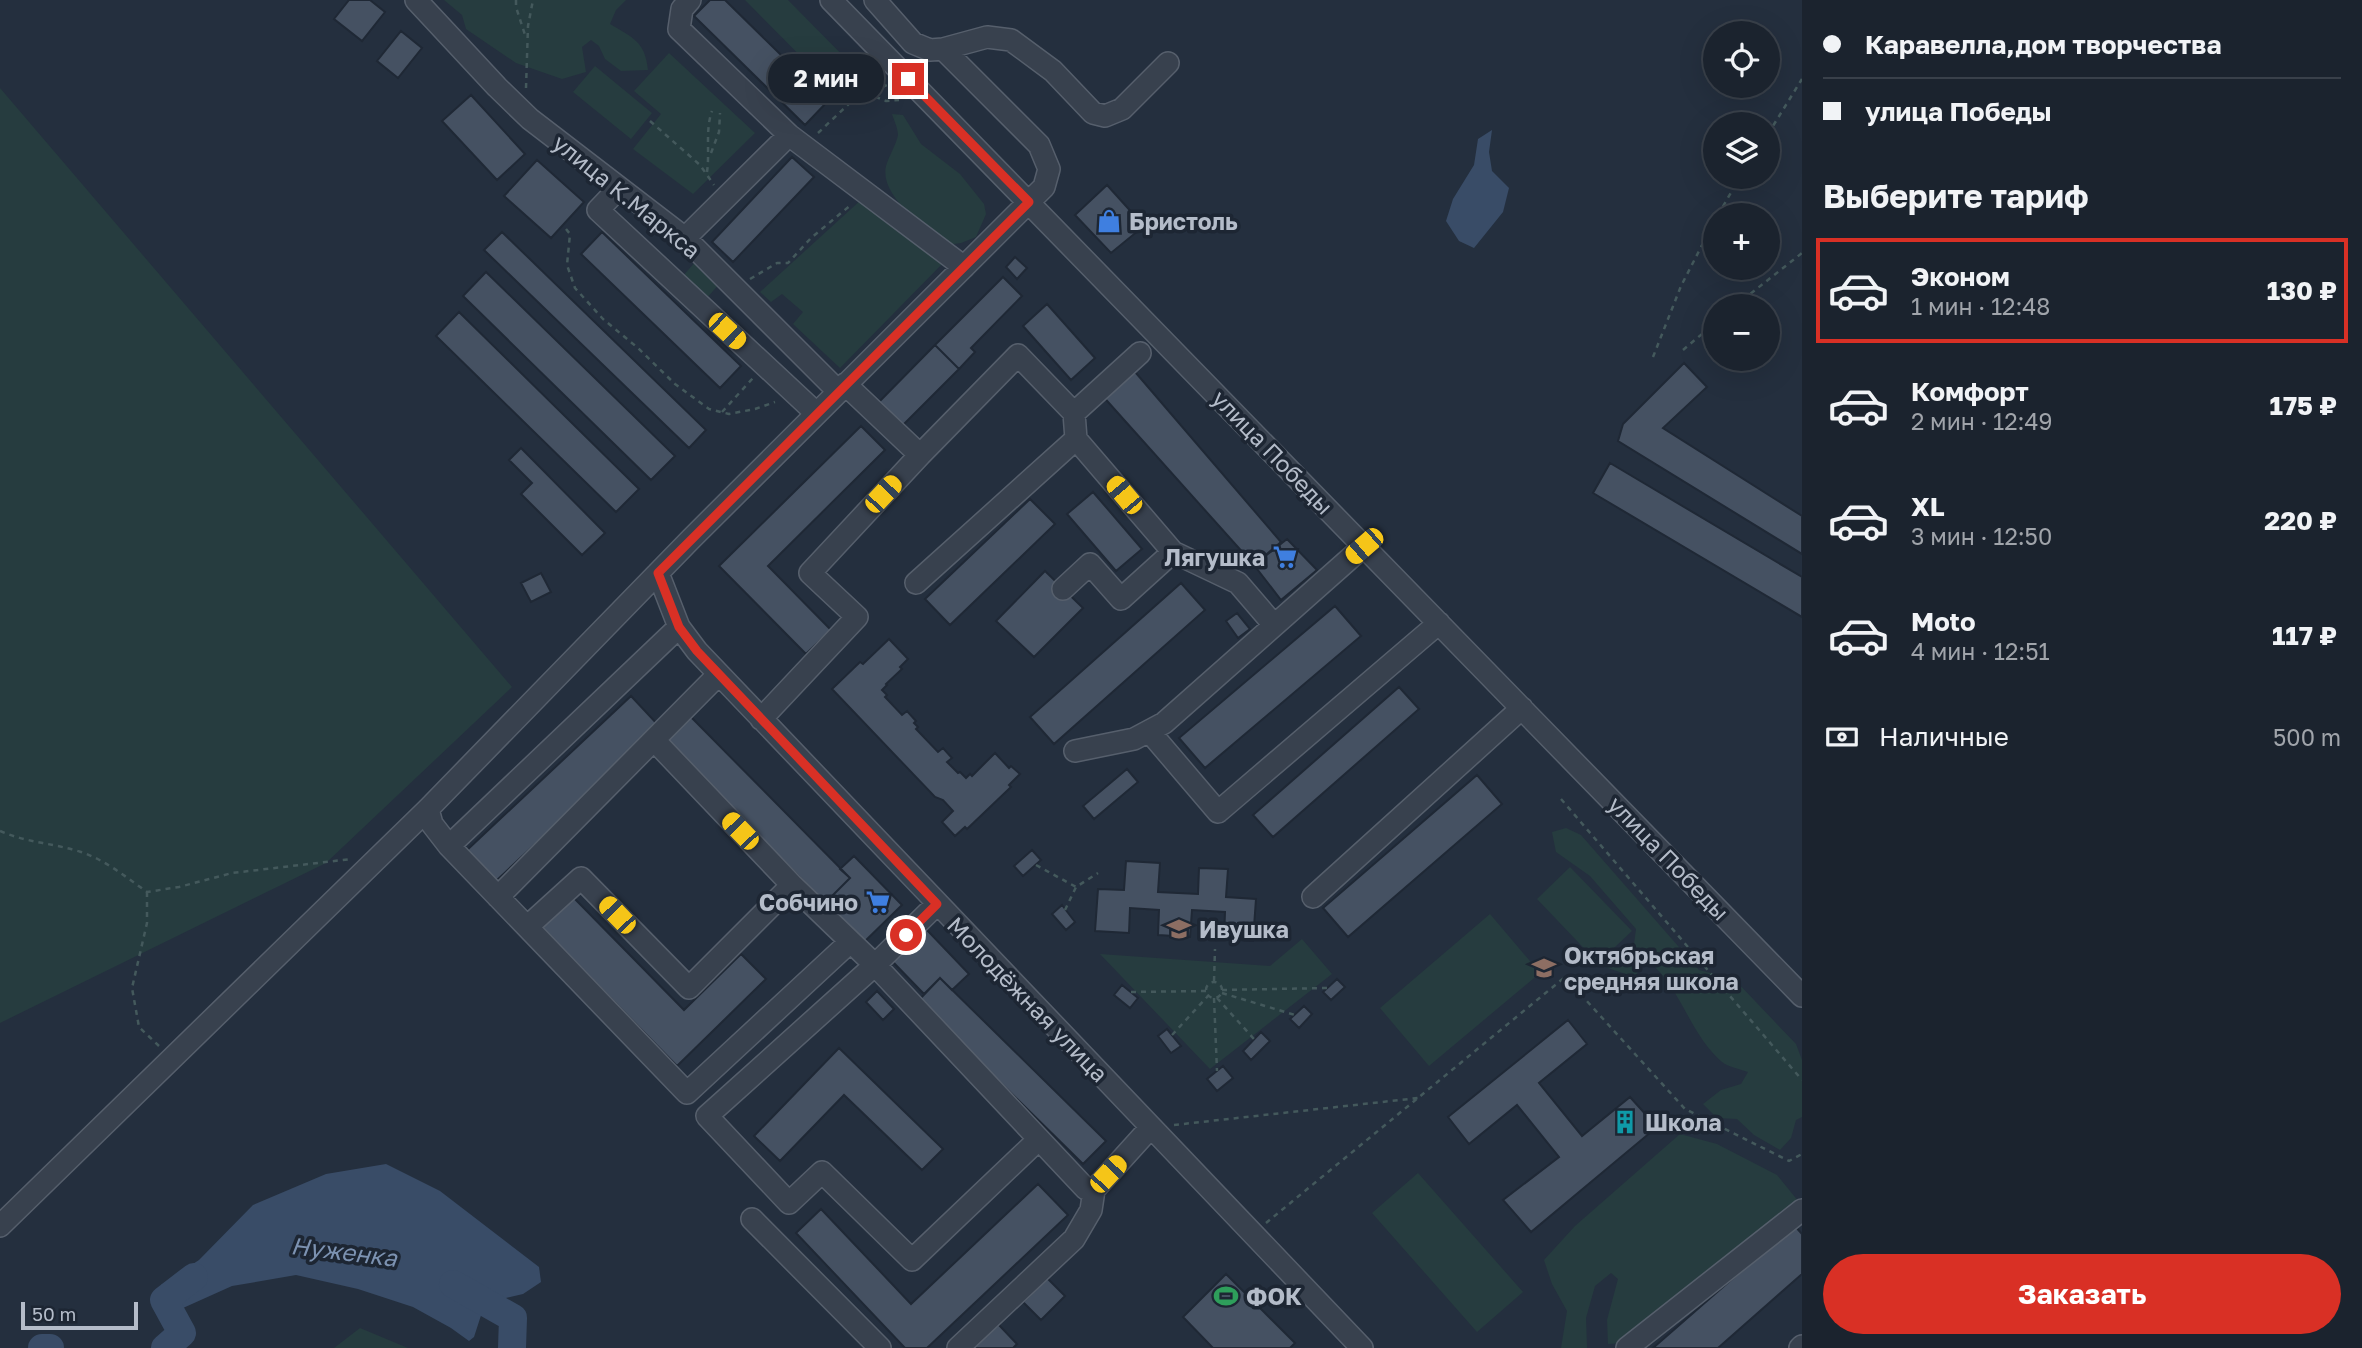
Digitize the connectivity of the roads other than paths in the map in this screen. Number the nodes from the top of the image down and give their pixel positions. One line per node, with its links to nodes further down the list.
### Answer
1 (416, 0): 8 (street, улица К.Маркса)
2 (690, 0): 7 (street)
3 (831, 0): 9 (street, улица Победы)
4 (875, 0): 5 (street)
5 (943, 49): 6 (street); 9 (street)
6 (1168, 63)
7 (798, 141): 10 (street); 11 (street)
8 (619, 188): 10 (street, улица К.Маркса); 14 (street)
9 (1029, 202): 11 (street); 18 (street, улица Победы)
10 (685, 238): 13 (street, улица К.Маркса)
11 (964, 267): 13 (street)
12 (1140, 353): 15 (street)
13 (841, 388): 14 (street); 17 (street, улица К.Маркса)
14 (816, 413): 20 (street)
15 (1074, 413): 16 (street); 17 (street)
16 (1076, 439): 19 (street); 21 (street)
17 (920, 455): 28 (street)
18 (1364, 546): 23 (street, улица Победы); 24 (street)
19 (1173, 552): 22 (street); 24 (street)
20 (658, 573): 25 (street, Молодёжная улица); 32 (street)
21 (916, 583)
22 (1063, 589)
23 (1439, 623): 27 (street, улица Победы); 29 (street)
24 (1274, 625): 29 (street)
25 (679, 627): 26 (street, Молодёжная улица); 33 (street)
26 (719, 674): 28 (street, Молодёжная улица); 30 (street)
27 (1522, 708): 36 (street); 41 (street, улица Победы)
28 (761, 719): 37 (street, Молодёжная улица)
29 (1149, 731): 31 (street)
30 (653, 740): 34 (street); 35 (street)
31 (1074, 751)
32 (428, 809): 33 (street); 47 (street)
33 (449, 846): 35 (street)
34 (793, 885): 38 (street); 39 (street)
35 (498, 897): 38 (street)
36 (1313, 897)
37 (937, 904): 40 (street); 42 (street, Молодёжная улица)
38 (527, 928): 39 (street)
39 (850, 942): 40 (street)
40 (875, 965): 43 (street); 43 (street)
41 (1802, 996)
42 (1151, 1127): 44 (street); 50 (street, Молодёжная улица)
43 (1038, 1140): 44 (street)
44 (1094, 1190): 49 (street)
45 (1802, 1210): 51 (street)
46 (752, 1219): 48 (street)
47 (0, 1226)
48 (880, 1348)
49 (958, 1348)
50 (1362, 1348)
51 (1627, 1348)

